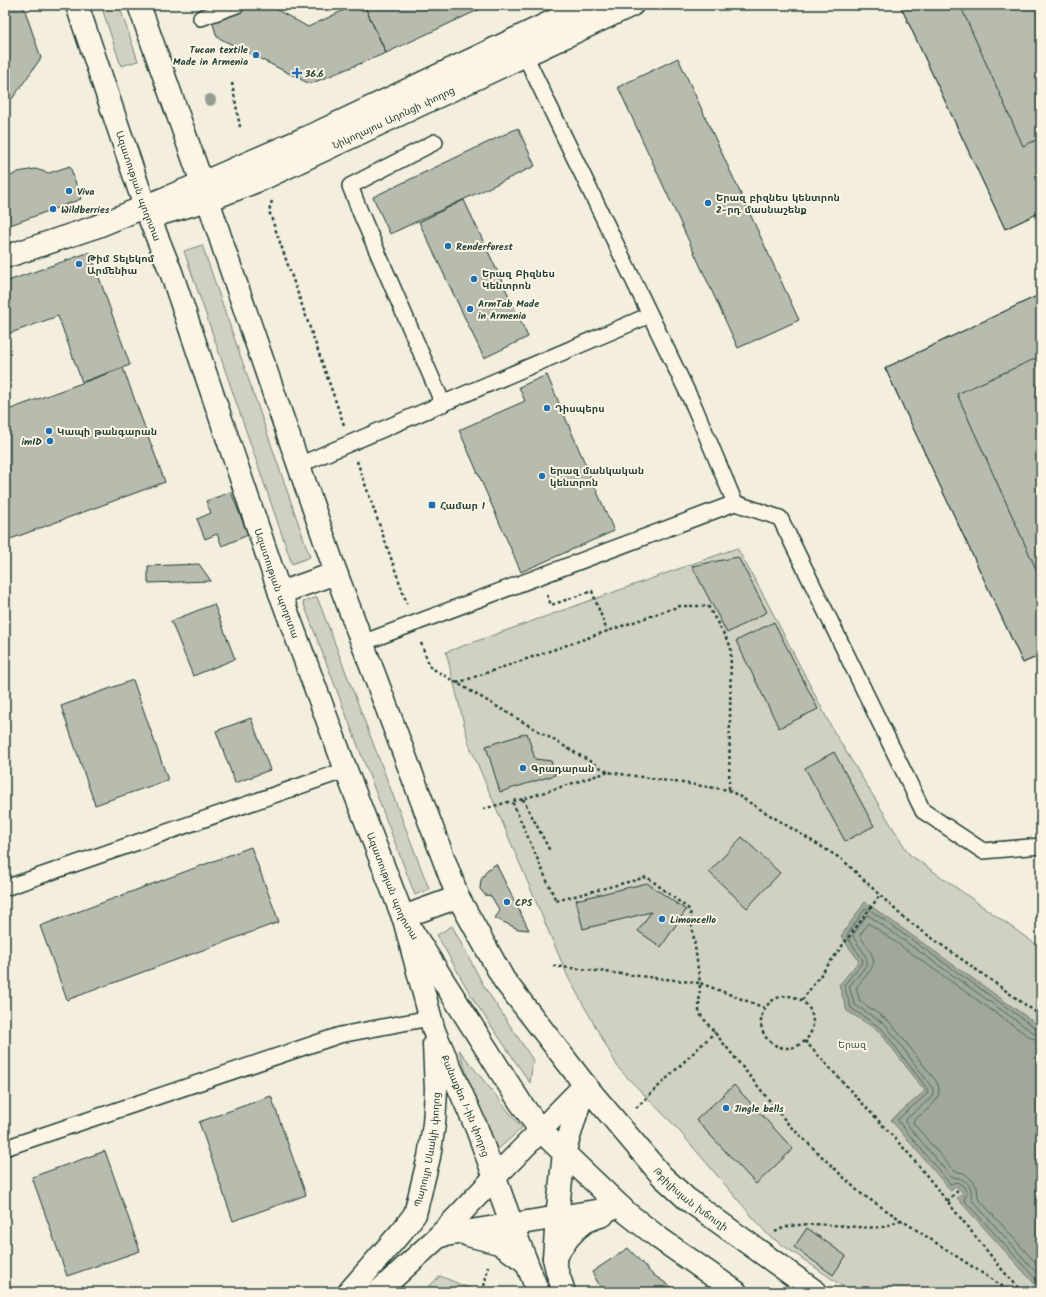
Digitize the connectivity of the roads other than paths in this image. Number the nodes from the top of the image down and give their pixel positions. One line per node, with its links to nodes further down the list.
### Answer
1 (77, 5): 10 (main road, Ազատության պողոտա)
2 (139, 5): 9 (main road)
3 (236, 5): 6 (lane)
4 (587, 5): 7 (main road, Նիկողայոս Ադոնցի փողոց)
5 (632, 5): 7 (main road, Նիկողայոս Ադոնցի փողոց)
6 (201, 18)
7 (521, 48): 9 (main road, Նիկողայոս Ադոնցի փողոց); 12 (lane)
8 (435, 142): 13 (lane)
9 (205, 191): 10 (main road, Նիկողայոս Ադոնցի փողոց); 14 (main road)
10 (147, 212): 11 (main road, Նիկողայոս Ադոնցի փողոց); 17 (main road, Ազատության պողոտա)
11 (5, 257)
12 (650, 315): 13 (lane); 15 (lane)
13 (443, 404): 14 (lane)
14 (299, 466): 16 (main road)
15 (736, 503): 18 (lane); 20 (lane)
16 (336, 573): 17 (main road); 18 (main road)
17 (280, 593): 19 (main road, Ազատության պողոտա)
18 (362, 643): 22 (main road)
19 (346, 770): 21 (lane); 23 (main road, Ազատության պողոտա)
20 (1041, 846)
21 (5, 888)
22 (458, 897): 23 (main road); 25 (main road)
23 (403, 917): 24 (main road, Քանաքեռ 1-ին փողոց); 26 (main road, Ազատության պողոտա)
24 (432, 1024): 27 (lane); 29 (main road, Քանաքեռ 1-ին փողոց); 36 (main road, Պարույր Սևակի փողոց)
25 (585, 1085): 26 (main road); 28 (main road); 41 (main road, Թբիլիսյան խճուղի)
26 (541, 1131): 28 (main road); 29 (main road)
27 (5, 1148)
28 (564, 1153): 30 (main road); 31 (main road)
29 (494, 1178): 32 (main road, Քանաքեռ 1-ին փողոց); 33 (main road)
30 (622, 1207): 31 (main road); 34 (main road); 40 (main road)
31 (557, 1217): 32 (main road); 34 (main road)
32 (512, 1224): 33 (main road); 35 (main road, Քանաքեռ 1-ին փողոց)
33 (449, 1234): 35 (main road); 37 (main road)
34 (554, 1258): 39 (main road)
35 (526, 1262): 38 (main road, Քանաքեռ 1-ին փողոց)
36 (349, 1292)
37 (378, 1292)
38 (538, 1292)
39 (564, 1292)
40 (736, 1292)
41 (816, 1292)

